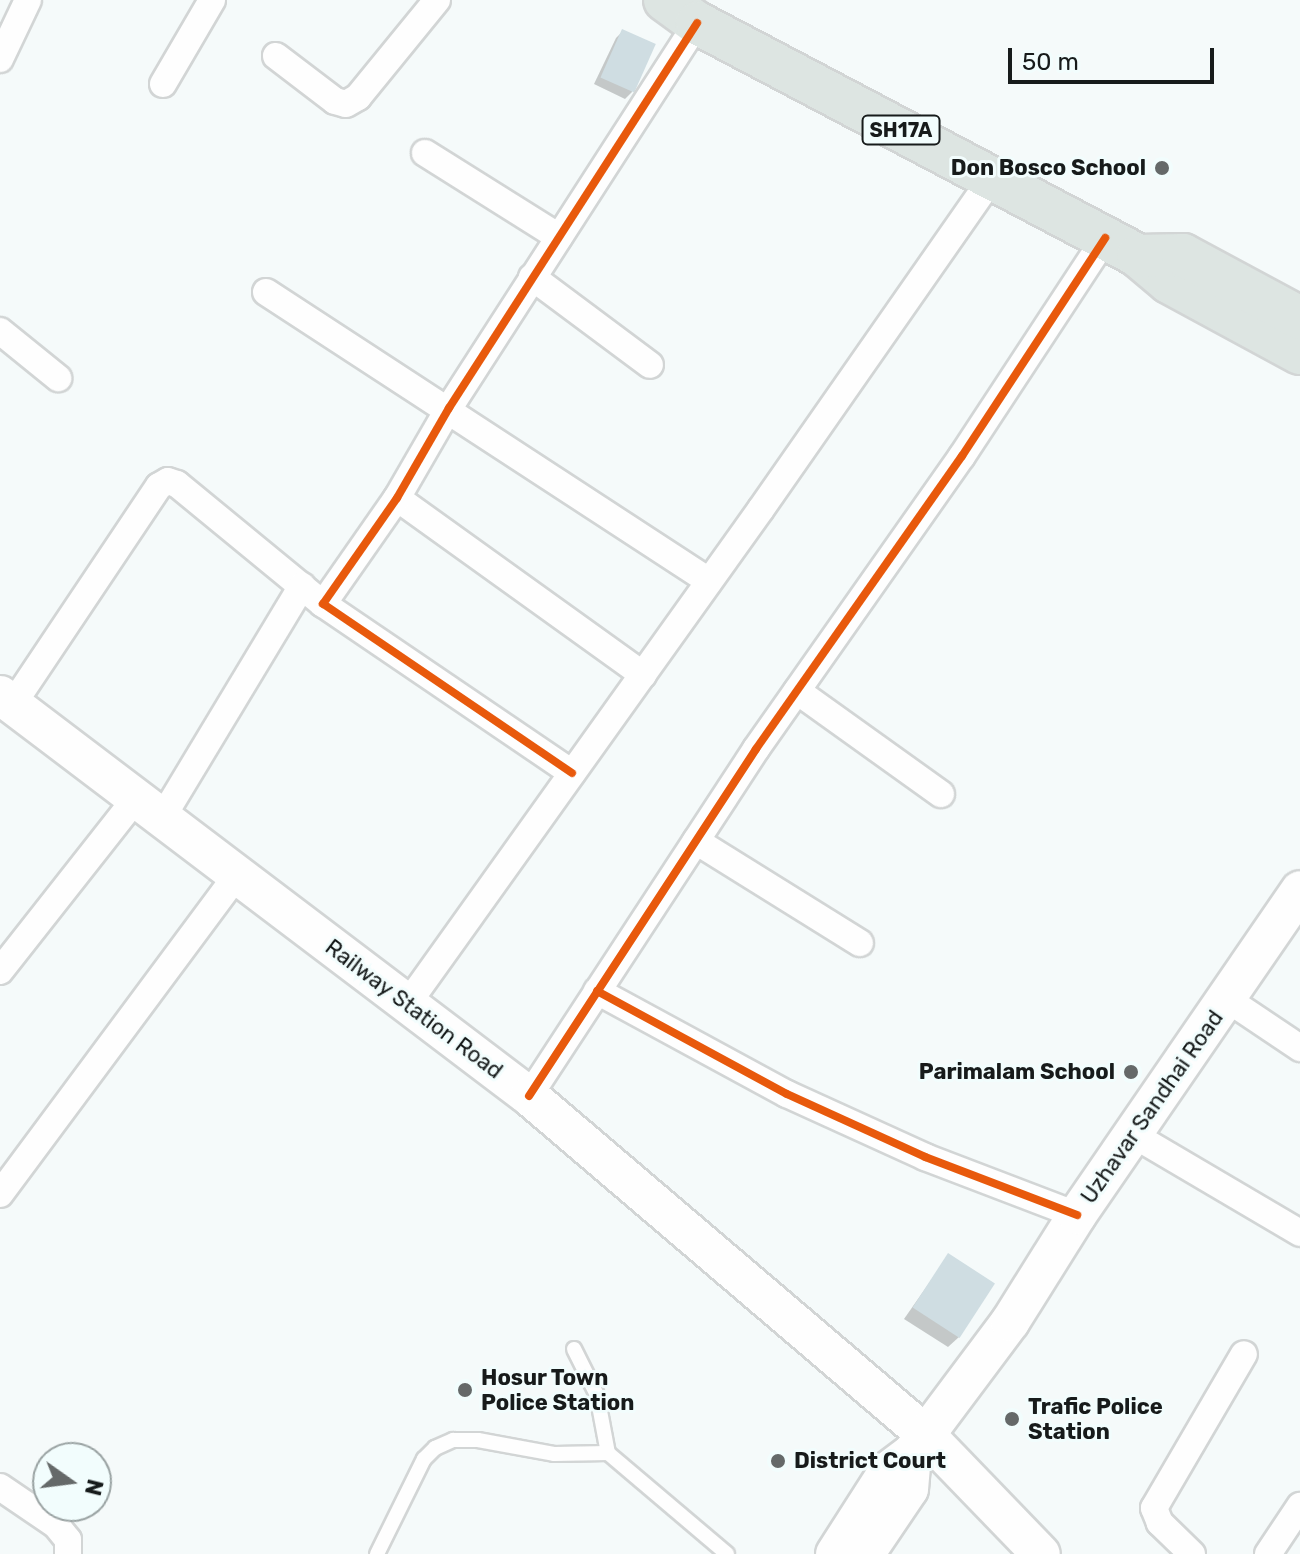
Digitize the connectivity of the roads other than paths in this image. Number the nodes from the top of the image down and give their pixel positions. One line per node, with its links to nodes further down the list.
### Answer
1 (28, 0): 6 (street)
2 (212, 0): 7 (street)
3 (437, 0): 5 (street)
4 (681, 11): 9 (main road, SH17A); 10 (street)
5 (276, 56)
6 (0, 59)
7 (163, 84)
8 (425, 153): 10 (street)
9 (992, 178): 11 (main road, SH17A); 21 (street)
10 (559, 237): 12 (street)
11 (1122, 247): 14 (main road, SH17A); 16 (main road, SH17A); 25 (street)
12 (532, 277): 17 (street); 19 (street)
13 (266, 292): 19 (street)
14 (1300, 318)
15 (0, 331): 18 (street)
16 (1300, 353)
17 (650, 365)
18 (58, 378)
19 (449, 408): 20 (street); 21 (street)
20 (397, 498): 23 (street); 24 (street)
21 (709, 581): 24 (street)
22 (302, 586): 23 (street); 26 (street); 29 (street)
23 (323, 604): 27 (street)
24 (643, 675): 27 (street)
25 (797, 691): 28 (street); 30 (street)
26 (6, 700): 29 (main road, Railway Station Road)
27 (572, 773): 37 (street)
28 (941, 794)
29 (149, 808): 31 (main road, Railway Station Road); 35 (street)
30 (696, 841): 34 (street); 36 (street)
31 (237, 875): 37 (main road, Railway Station Road); 42 (street)
32 (1300, 890): 38 (main road, Uzhavar Sandhai Road)
33 (1300, 919): 38 (main road)
34 (860, 943)
35 (0, 971)
36 (597, 991): 40 (street); 43 (street)
37 (408, 1003): 40 (main road, Railway Station Road)
38 (1234, 1004): 39 (street); 41 (main road); 43 (main road, Uzhavar Sandhai Road)
39 (1300, 1048)
40 (529, 1096): 48 (main road, Railway Station Road)
41 (1149, 1144): 44 (street); 45 (main road)
42 (0, 1193)
43 (1077, 1215): 45 (main road, Uzhavar Sandhai Road)
44 (1300, 1233)
45 (1010, 1322): 48 (main road, Uzhavar Sandhai Road)
46 (574, 1349): 49 (lane)
47 (1244, 1354): 58 (street)
48 (918, 1443): 55 (main road, Uzhavar Sandhai Road); 56 (main road); 57 (main road, Railway Station Road)
49 (608, 1453): 53 (lane); 54 (lane)
50 (0, 1487): 52 (street)
51 (1300, 1506): 59 (street)
52 (68, 1554)
53 (377, 1554)
54 (727, 1554)
55 (835, 1554)
56 (865, 1554)
57 (1041, 1554)
58 (1192, 1554)
59 (1268, 1554)

